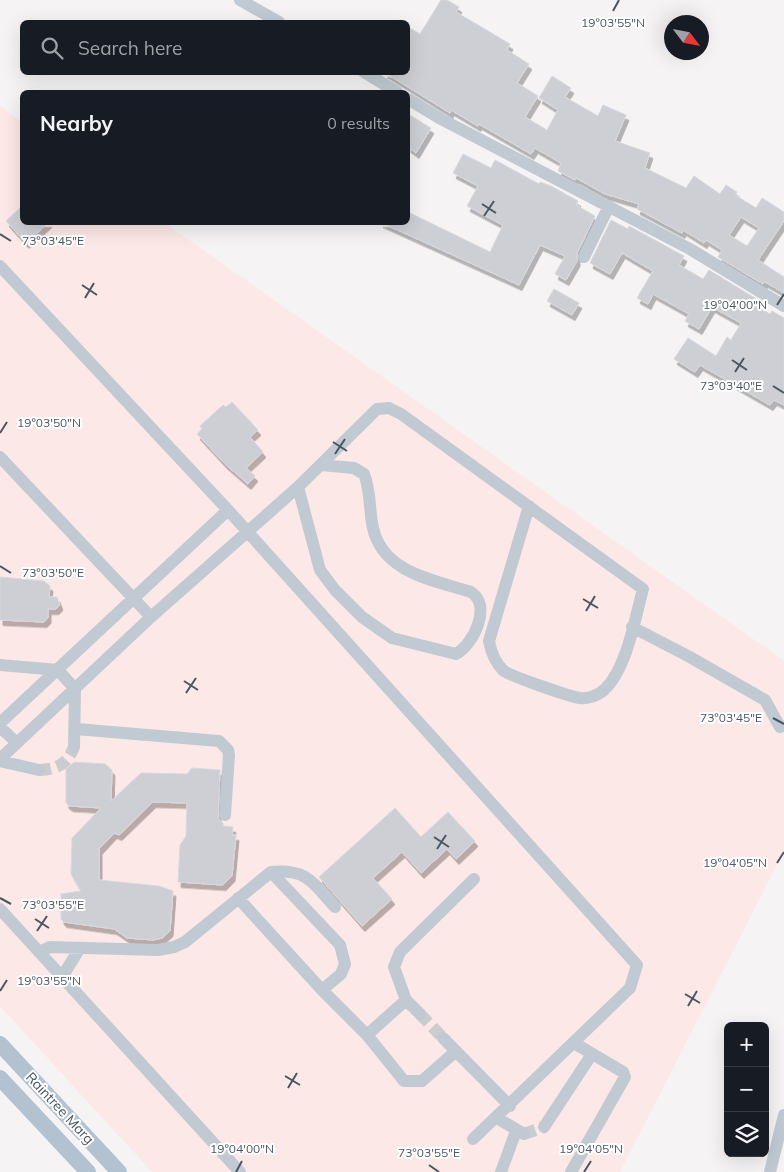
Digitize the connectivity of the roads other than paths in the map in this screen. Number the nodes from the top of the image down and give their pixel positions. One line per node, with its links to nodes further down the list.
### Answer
1 (240, 0): 2 (street)
2 (275, 20)
3 (369, 75): 4 (street)
4 (394, 90)
5 (410, 100): 6 (street)
6 (609, 206): 7 (street); 9 (street)
7 (584, 257)
8 (0, 266): 14 (street)
9 (784, 306)
10 (0, 457): 16 (street)
11 (321, 465): 12 (street); 12 (street); 13 (street)
12 (298, 487): 15 (street)
13 (529, 506): 18 (street); 18 (street)
14 (228, 510): 15 (street); 16 (street)
15 (247, 532): 17 (street); 43 (street)
16 (133, 596): 17 (street); 20 (street)
17 (151, 618): 21 (street)
18 (632, 627): 23 (street)
19 (0, 665): 20 (street)
20 (58, 670): 21 (street); 22 (street)
21 (75, 689): 24 (street); 25 (street)
22 (0, 725): 25 (street)
23 (780, 728)
24 (76, 729): 26 (street); 29 (street)
25 (17, 743): 27 (street)
26 (74, 747)
27 (0, 760): 28 (street)
28 (39, 770)
29 (226, 815)
30 (271, 872): 32 (street); 33 (street); 38 (street)
31 (474, 879): 39 (street)
32 (238, 898): 35 (street); 38 (street)
33 (334, 907)
34 (0, 909): 36 (street)
35 (80, 948): 36 (street); 37 (street)
36 (39, 952): 37 (street)
37 (62, 977): 55 (street)
38 (322, 990): 41 (street)
39 (406, 1000): 40 (street); 41 (street)
40 (420, 1014)
41 (367, 1035): 45 (street)
42 (443, 1038): 45 (street)
43 (574, 1043): 46 (street); 48 (street)
44 (0, 1044): 54 (main road, Raintree Marg)
45 (456, 1051): 48 (street)
46 (592, 1054): 51 (street); 57 (street)
47 (0, 1078): 53 (main road, Raintree Marg)
48 (510, 1106): 50 (street)
49 (784, 1115): 58 (street)
50 (497, 1118): 52 (street); 56 (street)
51 (544, 1127)
52 (473, 1140)
53 (88, 1172)
54 (119, 1172)
55 (240, 1172)
56 (501, 1172)
57 (571, 1172)
58 (770, 1172)

